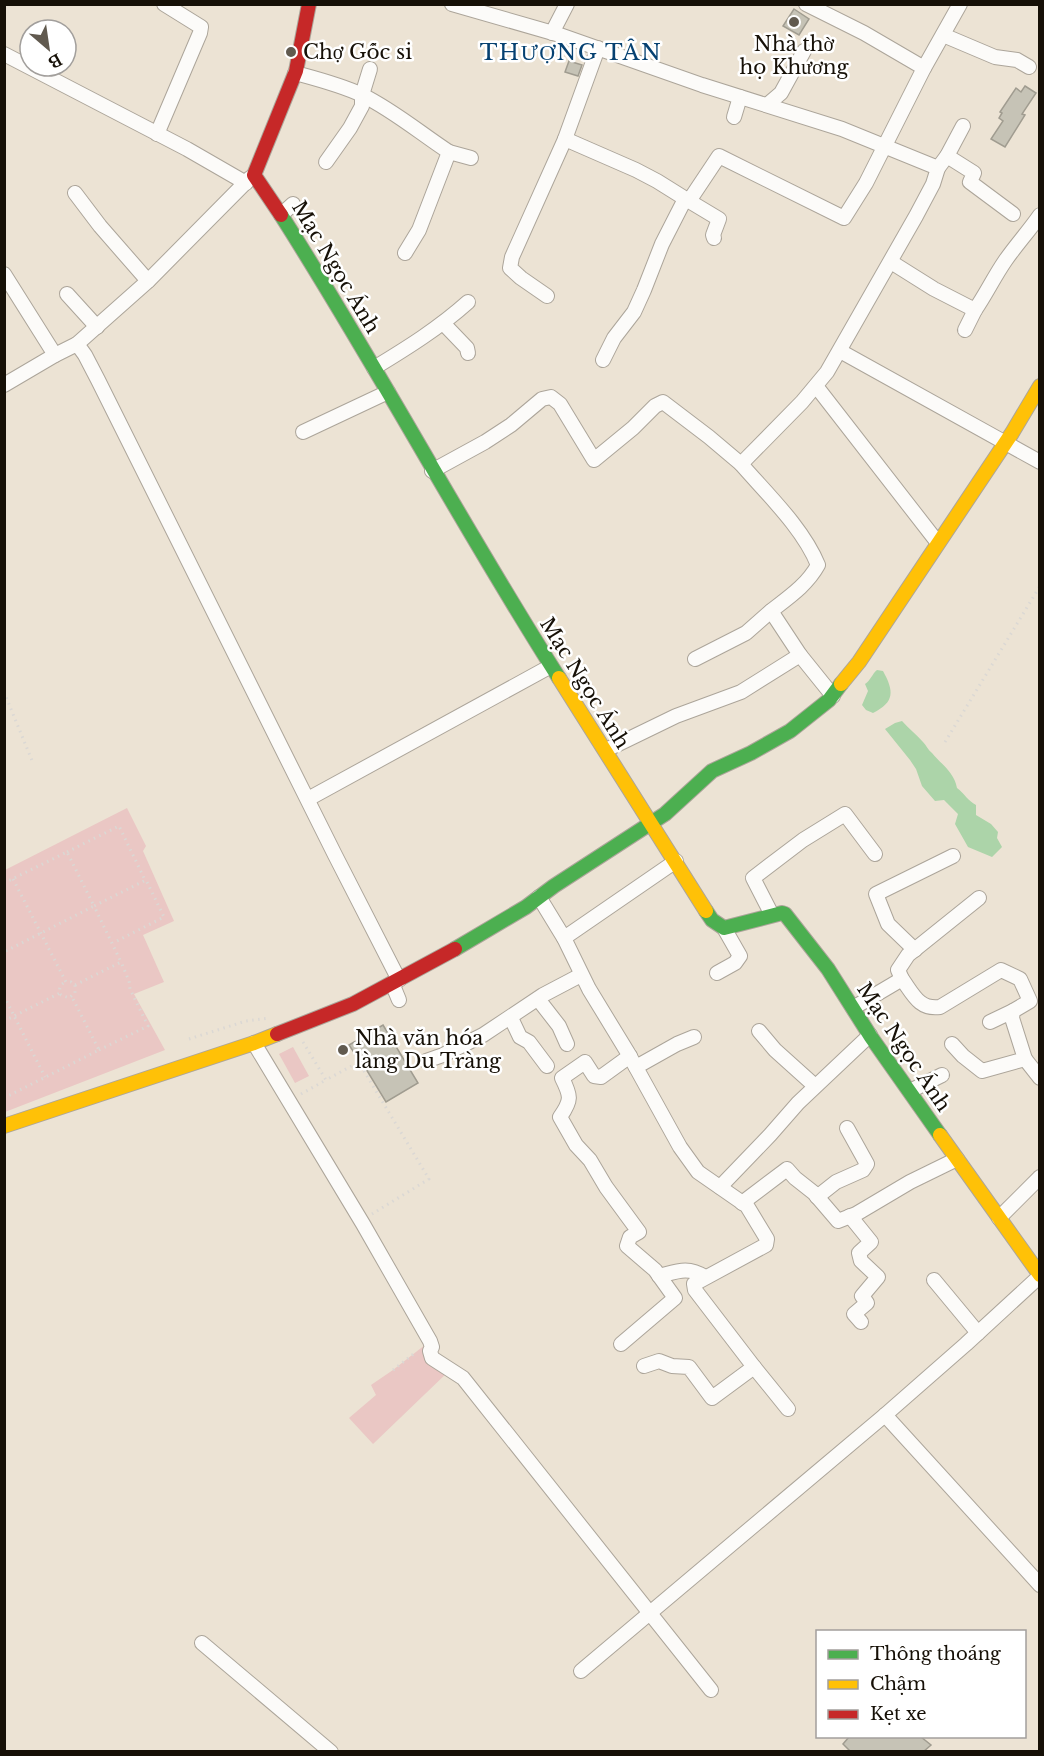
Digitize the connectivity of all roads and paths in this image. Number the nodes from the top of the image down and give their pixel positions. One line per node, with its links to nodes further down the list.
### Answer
1 (164, 4): 21 (street)
2 (309, 4): 15 (street)
3 (452, 4): 7 (street)
4 (567, 4): 7 (street)
5 (806, 4): 13 (street)
6 (960, 4): 8 (street)
7 (552, 33): 9 (street)
8 (943, 35): 12 (street); 13 (street)
9 (597, 48): 17 (street); 22 (street)
10 (804, 51): 18 (street)
11 (4, 54): 21 (street)
12 (1029, 67)
13 (924, 68): 23 (street)
14 (370, 69): 16 (street)
15 (295, 73): 16 (street); 29 (street)
16 (362, 95): 24 (street); 27 (street)
17 (740, 97): 18 (street); 19 (street)
18 (767, 105): 23 (street)
19 (734, 117)
20 (963, 126): 25 (street)
21 (157, 134): 29 (street)
22 (565, 139): 31 (street); 42 (street)
23 (885, 146): 28 (street); 31 (street)
24 (449, 152): 26 (street); 37 (street)
25 (947, 156): 28 (street); 34 (street)
26 (471, 158)
27 (326, 162)
28 (938, 168): 38 (street)
29 (250, 179): 33 (street, Mạc Ngọc Ánh); 40 (street)
30 (75, 193): 40 (street)
31 (687, 200): 36 (street); 52 (street)
32 (293, 204): 33 (street)
33 (282, 214): 53 (street, Mạc Ngọc Ánh)
34 (1013, 214)
35 (1040, 214): 44 (street)
36 (714, 238)
37 (405, 253)
38 (891, 262): 44 (street); 49 (street)
39 (4, 274): 51 (street)
40 (148, 281): 46 (street)
41 (67, 294): 46 (street)
42 (547, 296)
43 (468, 302): 45 (street)
44 (975, 310): 47 (street)
45 (443, 323): 50 (street); 53 (street)
46 (97, 327): 48 (street)
47 (965, 330)
48 (76, 344): 51 (street); 74 (street)
49 (840, 351): 55 (street); 59 (street)
50 (468, 353)
51 (56, 356): 54 (street)
52 (603, 360)
53 (374, 368): 57 (street, Mạc Ngọc Ánh)
54 (4, 386)
55 (816, 386): 61 (street); 63 (street)
56 (1040, 386): 59 (street)
57 (388, 392): 58 (street); 62 (street, Mạc Ngọc Ánh)
58 (303, 432)
59 (1005, 443): 60 (street); 63 (street)
60 (1040, 462)
61 (741, 464): 62 (street); 65 (street)
62 (432, 471): 68 (street, Mạc Ngọc Ánh)
63 (938, 543): 70 (street)
64 (1040, 586): 71 (path)
65 (771, 611): 66 (street); 67 (street)
66 (800, 655): 70 (street); 72 (street)
67 (695, 659)
68 (551, 666): 72 (street, Mạc Ngọc Ánh); 74 (street)
69 (4, 692): 73 (path)
70 (833, 696): 75 (street)
71 (945, 742)
72 (606, 750): 75 (street, Mạc Ngọc Ánh)
73 (33, 763)
74 (308, 799): 97 (street)
75 (651, 822): 79 (street, Mạc Ngọc Ánh); 83 (street)
76 (67, 852): 80 (path); 81 (path); 85 (path)
77 (875, 854): 86 (street)
78 (953, 856): 91 (street)
79 (676, 861): 87 (street, Mạc Ngọc Ánh); 89 (street)
80 (13, 879): 82 (path); 88 (path)
81 (146, 880): 85 (path); 90 (path)
82 (4, 883)
83 (539, 897): 89 (street); 97 (street)
84 (979, 898): 91 (street)
85 (94, 906): 88 (path); 90 (path)
86 (772, 915): 87 (street); 105 (street, Mạc Ngọc Ánh)
87 (724, 927): 94 (street)
88 (41, 933): 92 (path); 98 (path)
89 (564, 938): 95 (street)
90 (112, 943): 93 (path)
91 (915, 950): 96 (street)
92 (4, 952)
93 (121, 962): 99 (path); 118 (path)
94 (717, 974)
95 (581, 975): 103 (street); 121 (street)
96 (903, 979): 105 (street); 106 (street)
97 (396, 981): 104 (street); 111 (street)
98 (66, 982): 99 (path); 100 (path)
99 (75, 985): 102 (path)
100 (60, 993): 102 (path); 107 (path)
101 (4, 996): 107 (path)
102 (72, 997): 118 (path)
103 (538, 999): 108 (street); 116 (street)
104 (399, 1000)
105 (853, 1008): 113 (street, Mạc Ngọc Ánh)
106 (1013, 1011): 110 (street); 119 (street)
107 (14, 1016): 109 (path); 124 (path)
108 (511, 1018): 120 (street); 122 (street)
109 (4, 1021)
110 (990, 1022)
111 (295, 1028): 115 (street); 126 (path)
112 (759, 1031): 127 (street)
113 (870, 1035): 127 (street); 128 (street, Mạc Ngọc Ánh)
114 (694, 1037): 121 (street)
115 (254, 1044): 131 (street); 147 (street)
116 (567, 1044)
117 (952, 1044): 119 (street)
118 (99, 1050): 124 (path)
119 (1025, 1059): 125 (street)
120 (426, 1061)
121 (633, 1062): 135 (street); 141 (street)
122 (547, 1066)
123 (942, 1075): 128 (street)
124 (45, 1077): 130 (path)
125 (1040, 1078)
126 (326, 1080): 129 (path); 139 (path)
127 (815, 1086): 135 (street)
128 (910, 1091): 133 (street, Mạc Ngọc Ánh)
129 (296, 1096)
130 (4, 1098)
131 (4, 1126)
132 (847, 1128): 136 (street)
133 (957, 1159): 138 (street); 140 (street, Mạc Ngọc Ánh)
134 (1040, 1177): 140 (street)
135 (720, 1187): 137 (street)
136 (817, 1197): 137 (street); 138 (street)
137 (742, 1203): 143 (street)
138 (850, 1216): 145 (street)
139 (368, 1217)
140 (999, 1218): 142 (street, Mạc Ngọc Ánh)
141 (659, 1276): 143 (street); 148 (street)
142 (1040, 1276): 146 (street)
143 (705, 1277): 150 (street)
144 (934, 1280): 146 (street)
145 (861, 1322)
146 (978, 1333): 153 (street)
147 (430, 1341): 151 (path); 155 (street)
148 (621, 1344)
149 (644, 1366): 150 (street)
150 (754, 1367): 152 (street)
151 (393, 1370)
152 (788, 1409)
153 (885, 1415): 154 (street); 155 (street)
154 (1040, 1585)
155 (649, 1612): 157 (street); 158 (street)
156 (202, 1643): 159 (street)
157 (581, 1671)
158 (711, 1690)
159 (331, 1752)

